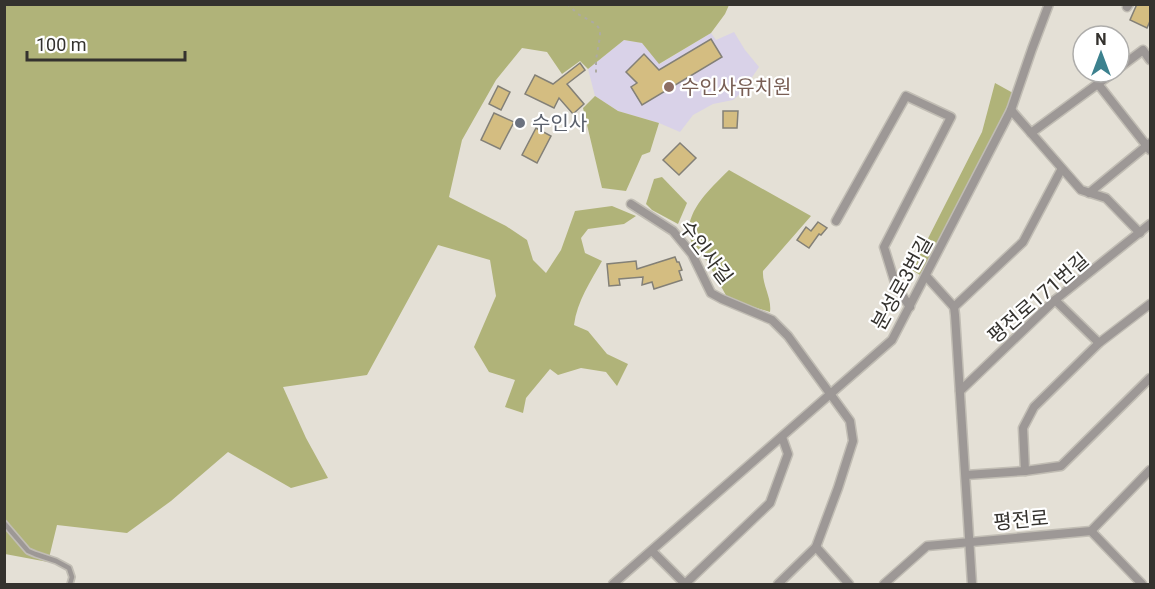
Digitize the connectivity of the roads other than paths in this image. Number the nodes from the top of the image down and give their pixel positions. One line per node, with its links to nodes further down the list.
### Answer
1 (1049, 4): 5 (street, 분성로3번길)
2 (1131, 59): 3 (street)
3 (1150, 60)
4 (1098, 84): 6 (street); 7 (street)
5 (1011, 110): 6 (street); 14 (street, 분성로3번길)
6 (1031, 133): 8 (street)
7 (1149, 146): 9 (street)
8 (1061, 170): 9 (street); 18 (street)
9 (1089, 193): 13 (street)
10 (631, 204): 22 (street, 수인사길)
11 (836, 221): 17 (street)
12 (1150, 224): 13 (street, 평전로171번길)
13 (1140, 233): 15 (street, 평전로171번길)
14 (926, 276): 17 (street, 분성로3번길); 18 (street)
15 (1055, 300): 19 (street); 21 (street, 평전로171번길)
16 (1150, 304): 19 (street)
17 (910, 307): 22 (street, 분성로3번길)
18 (954, 307): 21 (street, 평전로171번길)
19 (1099, 343): 25 (street)
20 (1150, 378): 25 (street)
21 (960, 391): 26 (street, 평전로171번길)
22 (830, 394): 23 (street, 분성로3번길); 30 (street, 수인사길)
23 (782, 437): 31 (street, 분성로3번길); 31 (street)
24 (1150, 470): 28 (street)
25 (1025, 471): 26 (street)
26 (966, 475): 29 (street, 평전로171번길)
27 (4, 523): 32 (lane)
28 (1091, 531): 29 (street, 평전로); 38 (street)
29 (969, 541): 36 (street, 평전로); 37 (street, 평전로171번길)
30 (816, 548): 34 (street); 35 (street)
31 (652, 551): 33 (street, 분성로3번길)
32 (70, 585)
33 (613, 585)
34 (778, 585)
35 (849, 585)
36 (884, 585)
37 (972, 585)
38 (1142, 585)

